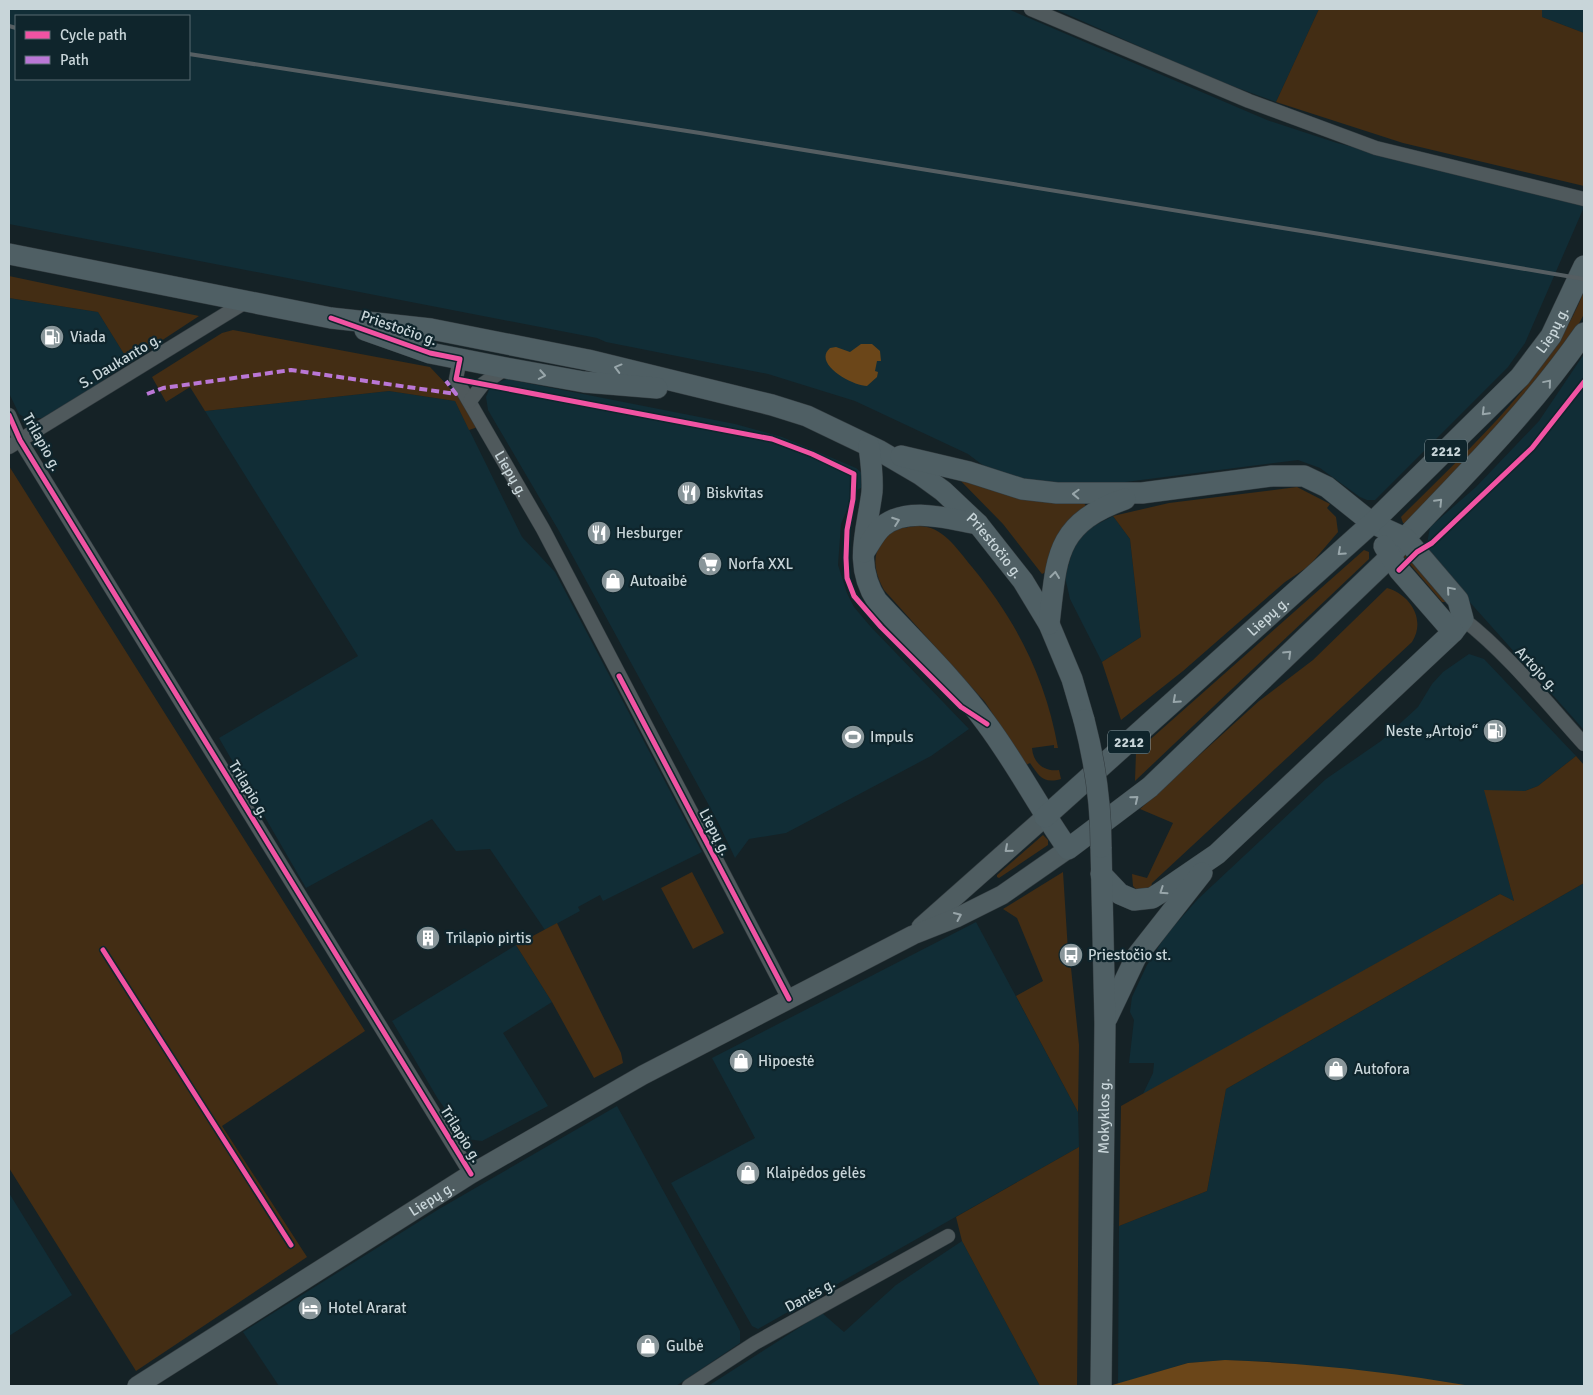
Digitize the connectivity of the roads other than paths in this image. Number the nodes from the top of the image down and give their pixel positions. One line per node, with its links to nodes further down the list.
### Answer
1 (1031, 9): 2 (street)
2 (1584, 198)
3 (9, 254): 5 (main road, Priestočio g.)
4 (1584, 266): 17 (main road, Liepų g. / 2212, one-way to 17)
5 (247, 301): 6 (main road, Priestočio g.); 14 (street, S. Daukanto g.)
6 (331, 318): 8 (main road, Priestočio g.); 9 (main road, Priestočio g.)
7 (1584, 333): 19 (main road, Liepų g., one-way to 7)
8 (465, 336): 9 (main road); 11 (main road, Priestočio g., one-way to 8)
9 (460, 359): 10 (main road, Priestočio g.); 12 (street, Liepų g.)
10 (506, 368): 11 (main road, Priestočio g., one-way to 11); 12 (street)
11 (716, 393): 15 (main road, Priestočio g.)
12 (470, 401): 31 (street, Liepų g.)
13 (9, 416): 14 (street, Trilapio g.)
14 (14, 443): 33 (street, Trilapio g.)
15 (875, 448): 16 (main road, one-way to 15); 18 (main road, Priestočio g.); 20 (main road)
16 (1142, 494): 17 (main road); 22 (main road, one-way to 16)
17 (1372, 523): 19 (main road); 21 (main road); 25 (main road, Liepų g. / 2212, one-way to 25)
18 (978, 524): 20 (main road, one-way to 18); 22 (main road, Priestočio g.)
19 (1405, 538): 21 (main road, Liepų g.); 23 (main road, one-way to 19)
20 (863, 554): 25 (main road)
21 (1390, 557): 23 (main road); 27 (main road, Liepų g., one-way to 21)
22 (1049, 624): 26 (main road, Priestočio g., bridge)
23 (1458, 625): 24 (street, Artojo g.); 28 (main road)
24 (1584, 744)
25 (1045, 817): 27 (main road); 30 (main road, Liepų g. / 2212, one-way to 30)
26 (1101, 847): 29 (main road, Mokyklos g.)
27 (1068, 849): 30 (main road, Liepų g., one-way to 27)
28 (1217, 854): 29 (main road, one-way to 29); 32 (main road)
29 (1102, 874): 32 (main road, Mokyklos g.)
30 (913, 935): 31 (main road, Liepų g. / 2212)
31 (789, 999): 33 (main road, Liepų g. / 2212)
32 (1105, 1023): 37 (main road, Mokyklos g.)
33 (471, 1174): 35 (main road, Liepų g. / 2212)
34 (948, 1236): 36 (street, Danės g.)
35 (137, 1386)
36 (689, 1386)
37 (1101, 1386)

